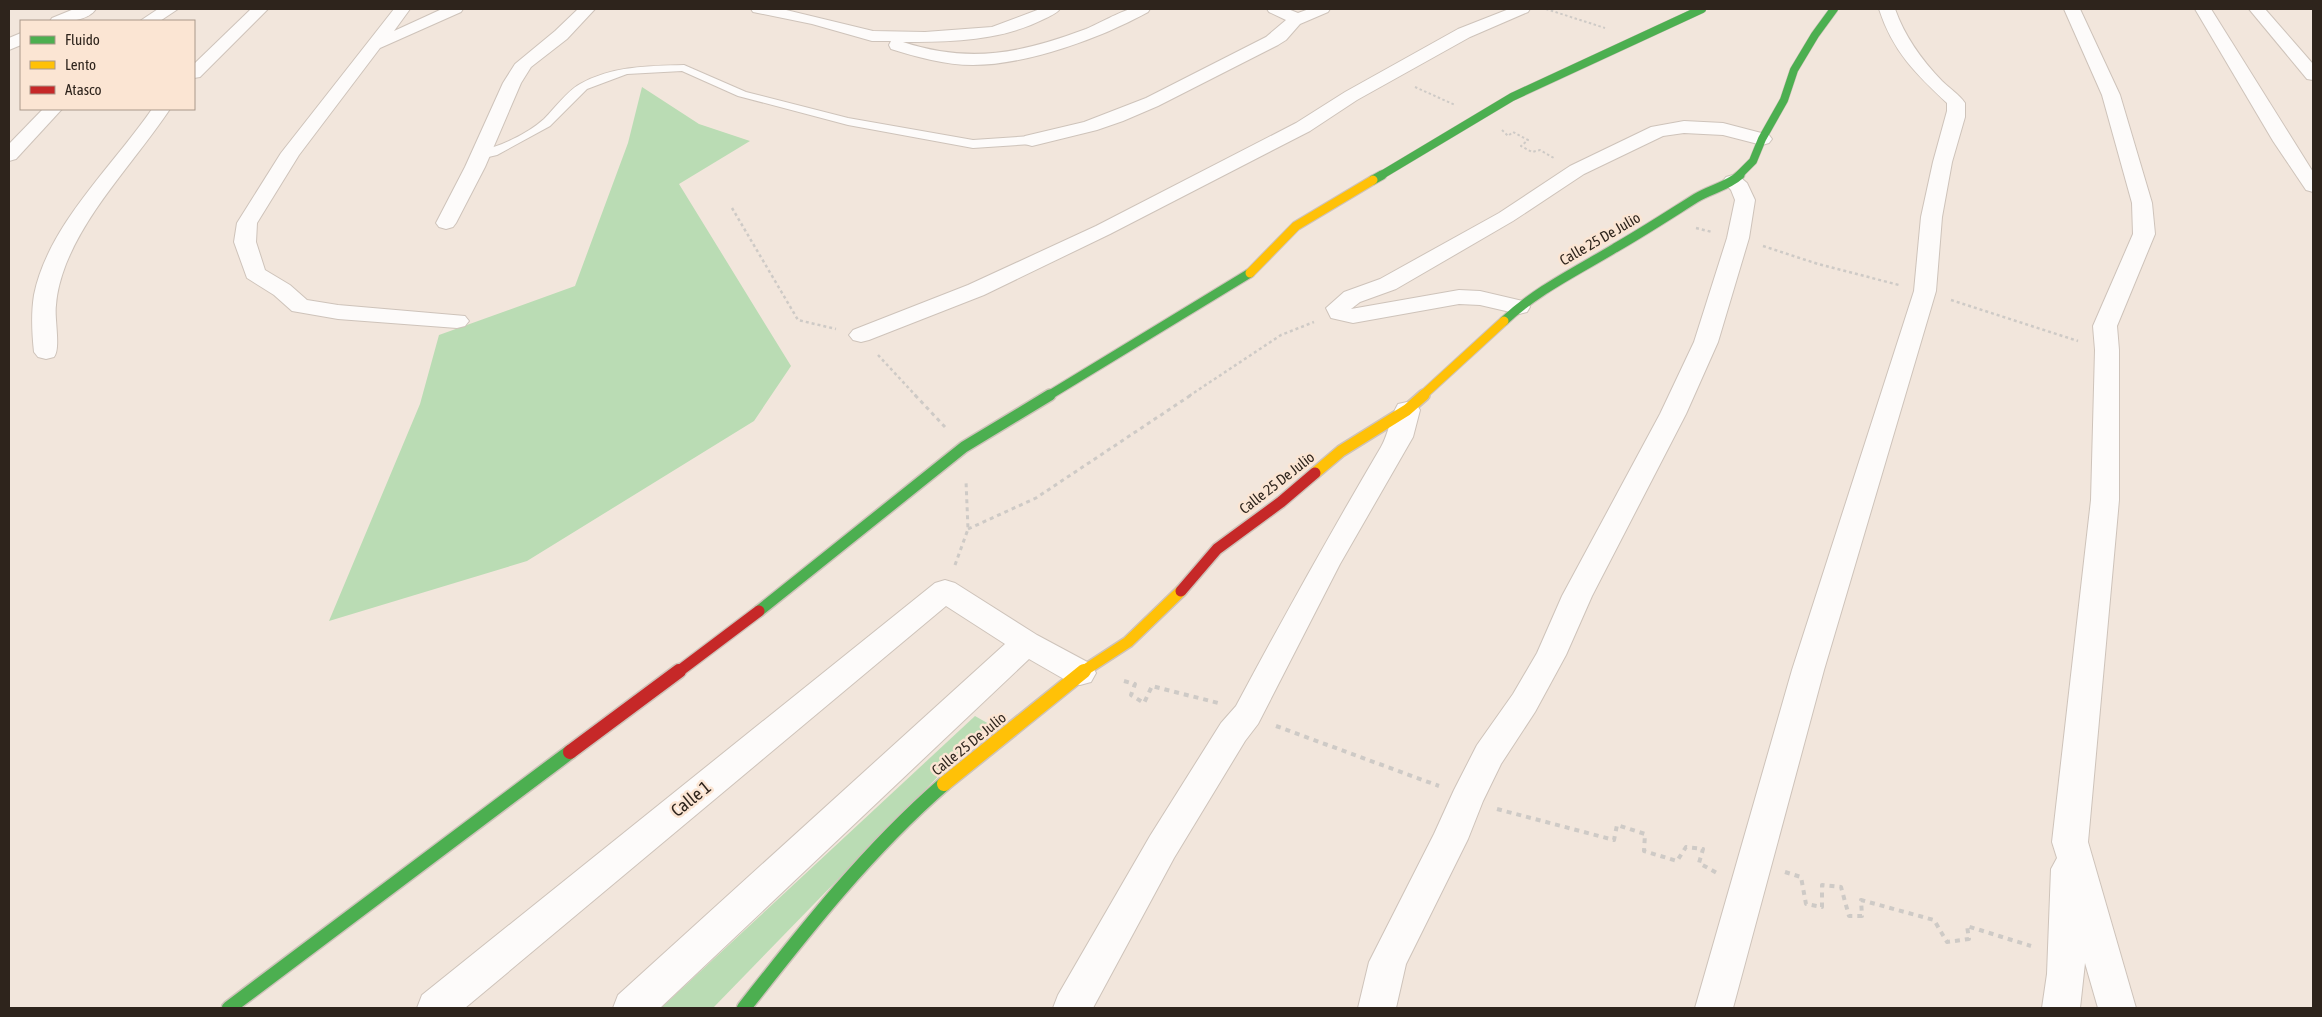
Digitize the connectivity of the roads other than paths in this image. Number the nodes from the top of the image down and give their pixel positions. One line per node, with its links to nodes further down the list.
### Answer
1 (88, 9): 20 (street)
2 (170, 9): 21 (street)
3 (260, 9): 24 (street)
4 (402, 9): 23 (street)
5 (455, 9): 23 (street)
6 (587, 9): 31 (street)
7 (759, 9): 22 (street)
8 (1052, 9): 22 (street)
9 (1142, 9): 22 (street)
10 (1274, 9): 19 (street)
11 (1322, 9): 19 (street)
12 (1522, 9): 37 (street)
13 (1702, 9): 43 (street)
14 (1834, 9): 28 (street, Calle 25 De Julio)
15 (1887, 9): 49 (street)
16 (2072, 9): 42 (street)
17 (2203, 9): 33 (street)
18 (2257, 9): 25 (street)
19 (1298, 19): 29 (street)
20 (60, 20)
21 (150, 20)
22 (872, 36)
23 (375, 45): 36 (street)
24 (195, 72)
25 (2313, 75)
26 (52, 110): 30 (street)
27 (160, 110): 38 (street)
28 (1762, 139): 32 (street, Calle 25 De Julio); 35 (street)
29 (1032, 140): 31 (lane)
30 (9, 155)
31 (480, 155): 34 (street)
32 (1733, 181): 35 (street, Calle 25 De Julio); 48 (street)
33 (2313, 186)
34 (446, 222)
35 (1519, 307): 39 (street, Calle 25 De Julio)
36 (457, 321)
37 (860, 335)
38 (46, 352)
39 (1407, 410): 41 (street, Calle 25 De Julio); 47 (street)
40 (1026, 643): 41 (street); 44 (street, Calle 1); 45 (street)
41 (1080, 673): 46 (street, Calle 25 De Julio)
42 (2070, 842): 50 (street); 51 (street)
43 (229, 1008)
44 (436, 1008)
45 (632, 1008)
46 (744, 1008)
47 (1072, 1008)
48 (1377, 1008)
49 (1714, 1008)
50 (2061, 1008)
51 (2117, 1008)

